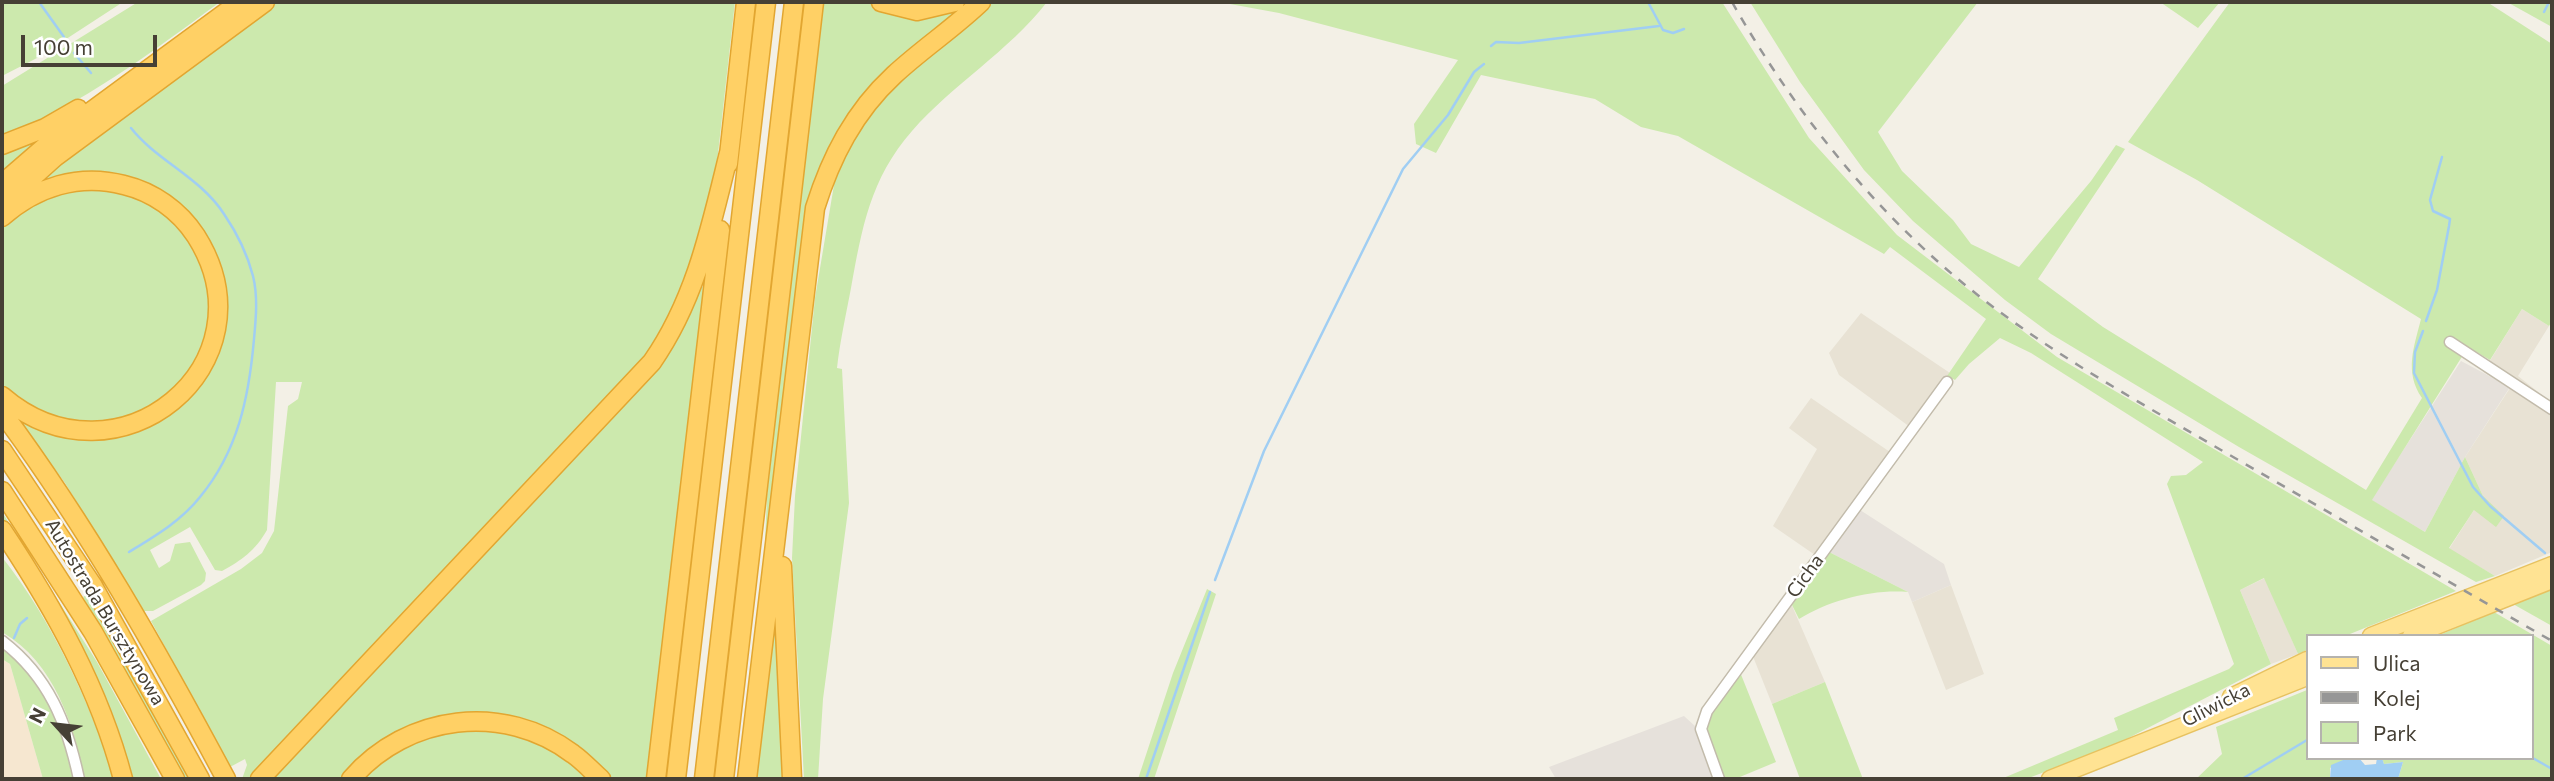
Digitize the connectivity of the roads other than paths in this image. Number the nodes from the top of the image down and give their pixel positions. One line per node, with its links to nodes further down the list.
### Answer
1 (240, 2): 10 (highway)
2 (265, 2): 14 (highway)
3 (746, 2): 12 (highway)
4 (766, 2): 45 (highway)
5 (794, 2): 46 (highway)
6 (814, 2): 34 (highway)
7 (881, 2): 8 (highway)
8 (955, 2)
9 (981, 2): 23 (highway)
10 (142, 74): 11 (highway); 13 (highway)
11 (2, 145)
12 (729, 153): 41 (highway); 44 (highway)
13 (2, 184)
14 (2, 206)
15 (2, 218): 18 (highway)
16 (2450, 342): 19 (street)
17 (1947, 382): 51 (street, Cicha)
18 (2, 396)
19 (2552, 409)
20 (2, 412): 40 (highway)
21 (2, 450): 39 (highway, Autostrada Bursztynowa)
22 (2, 491): 38 (highway, Autostrada Bursztynowa)
23 (781, 495): 49 (highway); 50 (highway)
24 (2, 530): 27 (highway)
25 (2, 546): 27 (highway)
26 (2552, 565): 29 (main road)
27 (33, 577): 37 (highway)
28 (2552, 580): 30 (main road)
29 (2376, 634)
30 (2416, 634)
31 (2, 641): 36 (street)
32 (2306, 660): 35 (main road, Gliwicka)
33 (2306, 677): 35 (main road, Gliwicka)
34 (736, 680): 47 (highway); 48 (highway)
35 (2125, 750): 52 (main road, Gliwicka)
36 (79, 779)
37 (123, 779)
38 (176, 779)
39 (200, 779)
40 (226, 779)
41 (260, 779)
42 (351, 779): 43 (highway)
43 (601, 779)
44 (656, 779)
45 (676, 779)
46 (704, 779)
47 (724, 779)
48 (733, 779)
49 (747, 779)
50 (792, 779)
51 (1719, 779)
52 (2050, 779)

